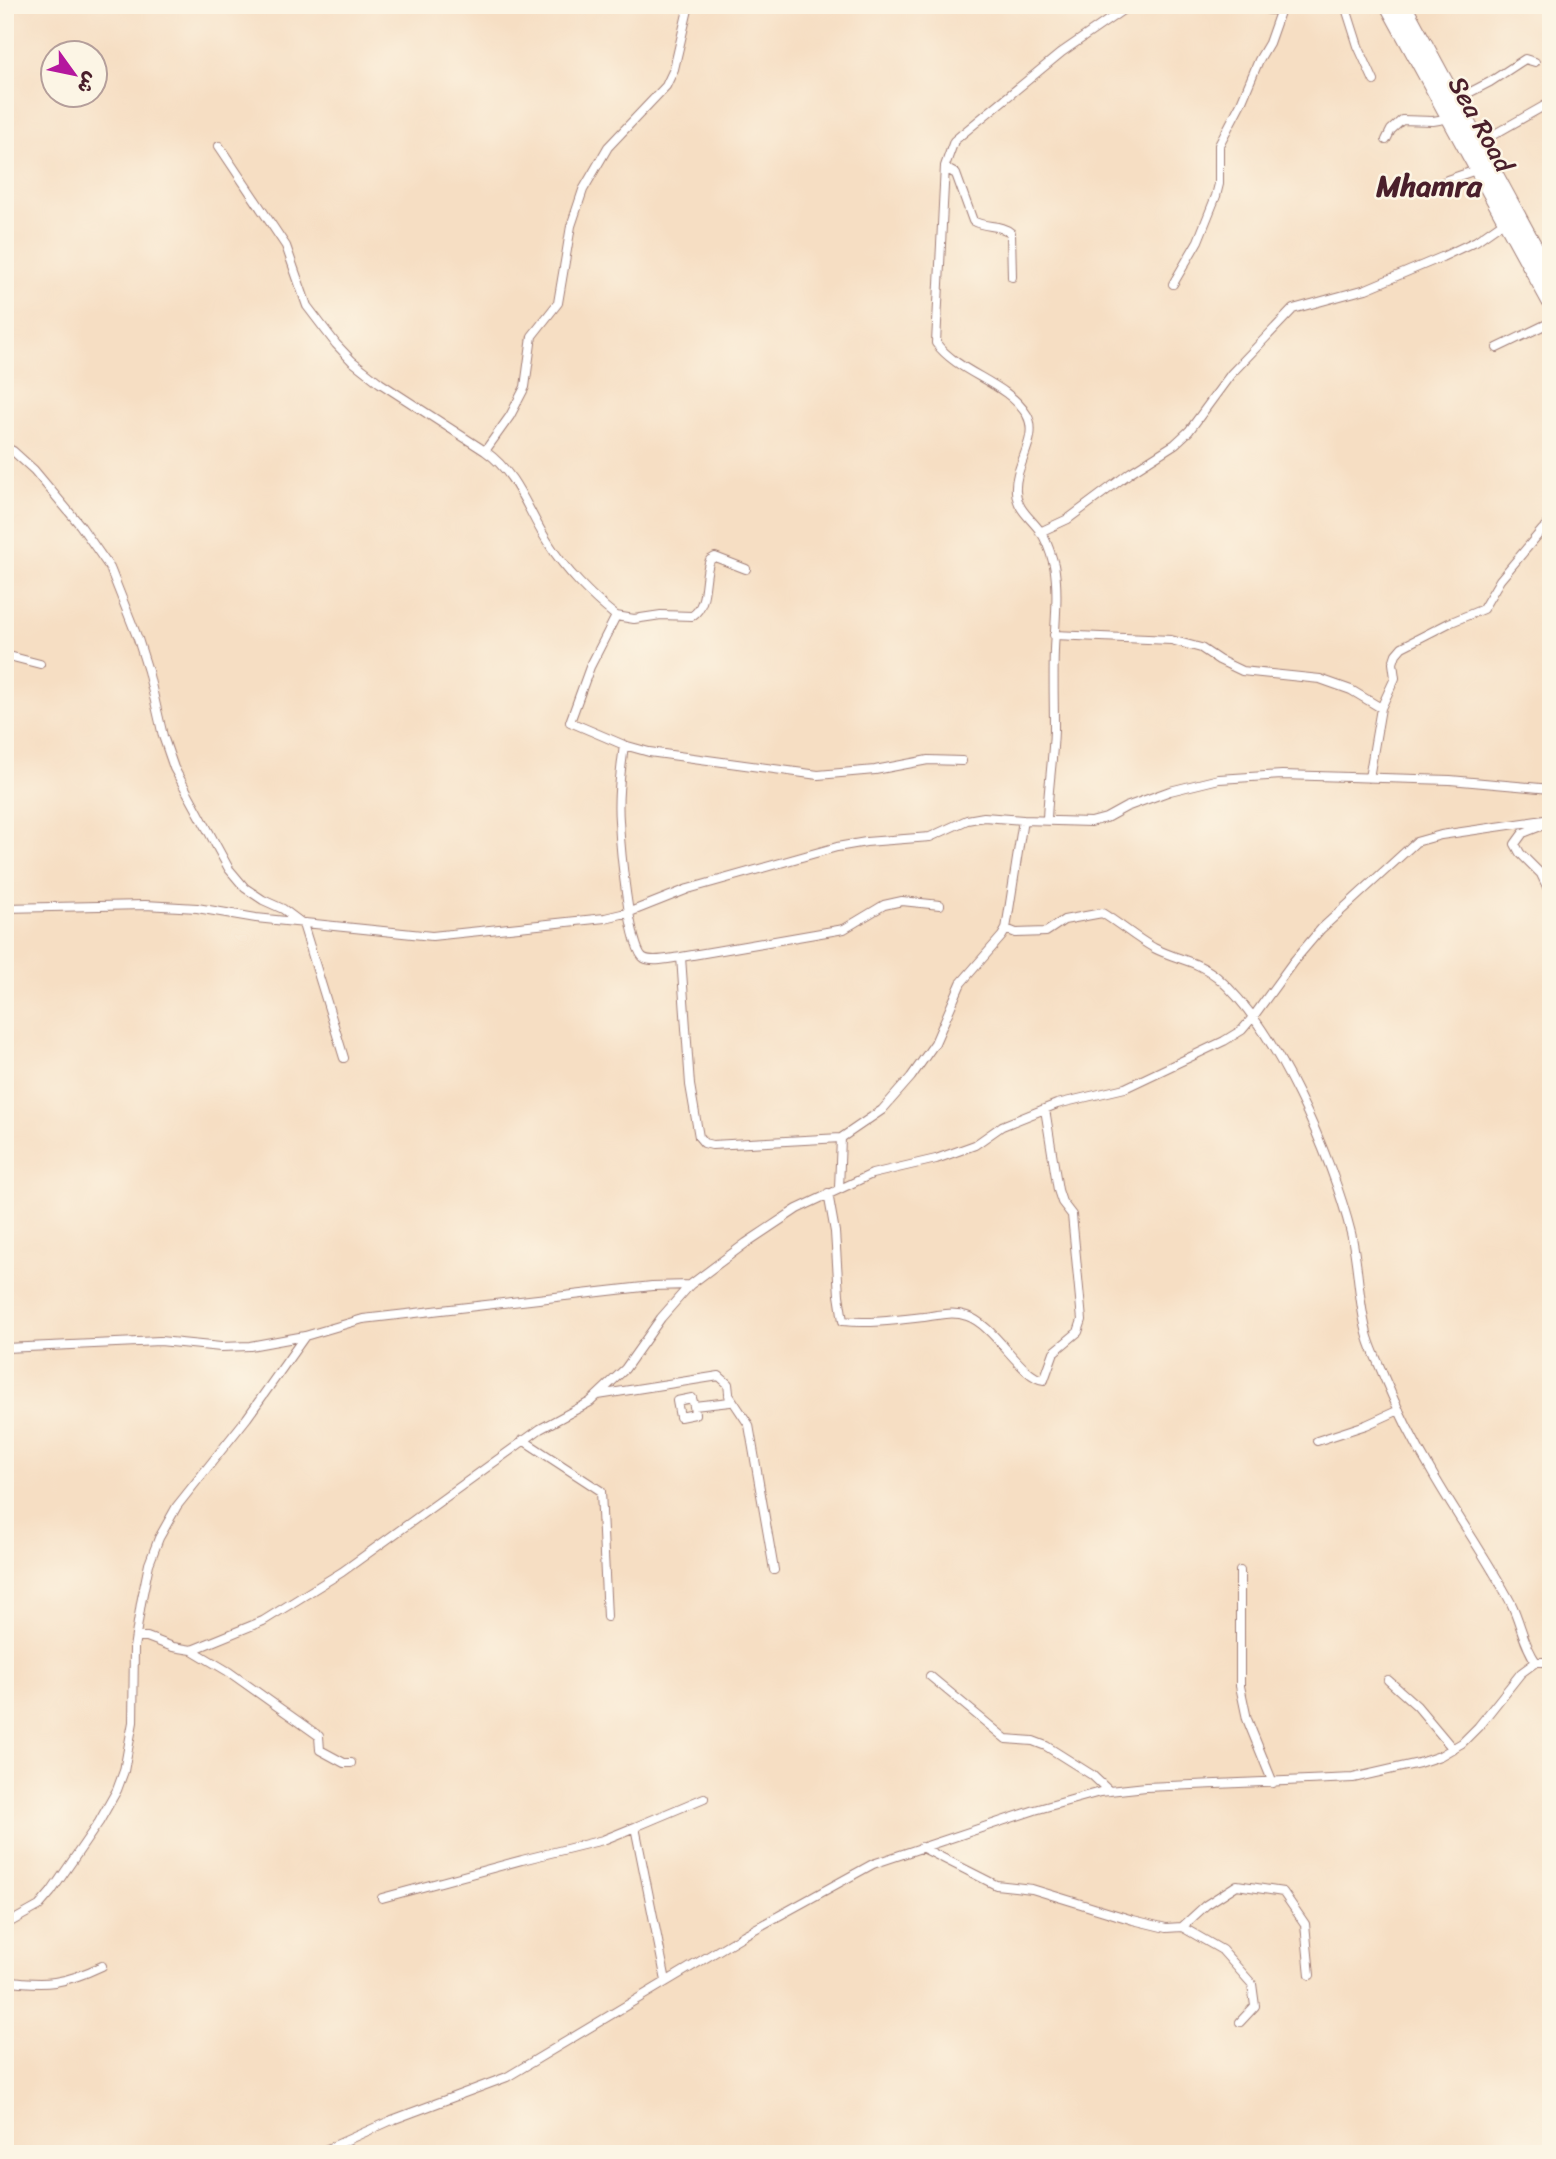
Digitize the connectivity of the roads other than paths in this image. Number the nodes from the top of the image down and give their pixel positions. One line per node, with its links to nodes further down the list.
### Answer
1 (689, 5): 28 (street)
2 (1130, 5): 17 (street)
3 (1243, 5): 8 (street)
4 (1320, 5): 8 (street)
5 (1345, 5): 10 (street)
6 (1388, 5): 13 (highway, Sea Road)
7 (1403, 5): 11 (highway, Sea Road)
8 (1281, 9): 23 (street)
9 (1535, 62): 11 (street)
10 (1374, 81)
11 (1455, 100): 15 (highway, Sea Road)
12 (1551, 102): 15 (street)
13 (1451, 118): 14 (street); 18 (highway, Sea Road)
14 (1386, 140)
15 (1479, 144): 22 (highway, Sea Road)
16 (219, 146): 28 (street)
17 (945, 168): 21 (street); 30 (street)
18 (1479, 169): 19 (street); 20 (highway, Sea Road)
19 (1428, 191)
20 (1506, 220): 24 (highway, Sea Road); 30 (street)
21 (1012, 277)
22 (1551, 278)
23 (1173, 284)
24 (1551, 303)
25 (1551, 322): 26 (street)
26 (1497, 348)
27 (5, 447): 50 (street)
28 (485, 450): 32 (street)
29 (1551, 523): 36 (street)
30 (1040, 532): 33 (street)
31 (746, 569): 32 (street)
32 (616, 616): 37 (street)
33 (1054, 635): 36 (street); 42 (street)
34 (5, 655): 35 (street)
35 (40, 664)
36 (1381, 708): 39 (street)
37 (624, 745): 38 (street); 49 (street)
38 (962, 761)
39 (1369, 778): 40 (street); 42 (street)
40 (1551, 789)
41 (1023, 820): 42 (street); 49 (street); 51 (street)
42 (1047, 820)
43 (1551, 820): 44 (street); 53 (street)
44 (1551, 895)
45 (5, 900): 48 (street)
46 (940, 905): 52 (street)
47 (5, 908): 48 (street)
48 (25, 908): 50 (street)
49 (630, 912): 50 (street); 52 (street)
50 (303, 924): 54 (street)
51 (1006, 929): 53 (street); 56 (street)
52 (681, 957): 56 (street)
53 (1253, 1017): 55 (street); 65 (street)
54 (344, 1058)
55 (1045, 1109): 57 (street); 58 (street)
56 (841, 1138): 57 (street)
57 (839, 1188): 58 (street)
58 (828, 1193): 59 (street)
59 (690, 1285): 60 (street); 62 (street)
60 (305, 1336): 61 (street); 71 (street)
61 (5, 1348)
62 (597, 1395): 63 (street); 66 (street)
63 (729, 1395): 64 (street); 68 (street)
64 (694, 1406)
65 (1399, 1410): 67 (street); 73 (street)
66 (523, 1440): 70 (street); 72 (street)
67 (1317, 1441)
68 (774, 1570)
69 (1240, 1571): 79 (street)
70 (607, 1617)
71 (135, 1637): 72 (street); 85 (street)
72 (192, 1650): 78 (street)
73 (1535, 1662): 74 (street); 77 (street)
74 (1551, 1662)
75 (930, 1676): 80 (street)
76 (1388, 1680): 77 (street)
77 (1453, 1749): 79 (street)
78 (351, 1763)
79 (1273, 1783): 80 (street)
80 (1109, 1790): 83 (street)
81 (704, 1798): 82 (street)
82 (635, 1828): 84 (street); 90 (street)
83 (921, 1847): 86 (street); 90 (street)
84 (382, 1898)
85 (5, 1925)
86 (1182, 1927): 88 (street); 91 (street)
87 (102, 1966): 89 (street)
88 (1310, 1975)
89 (5, 1980)
90 (666, 1981): 92 (street)
91 (1240, 2022)
92 (316, 2154)

